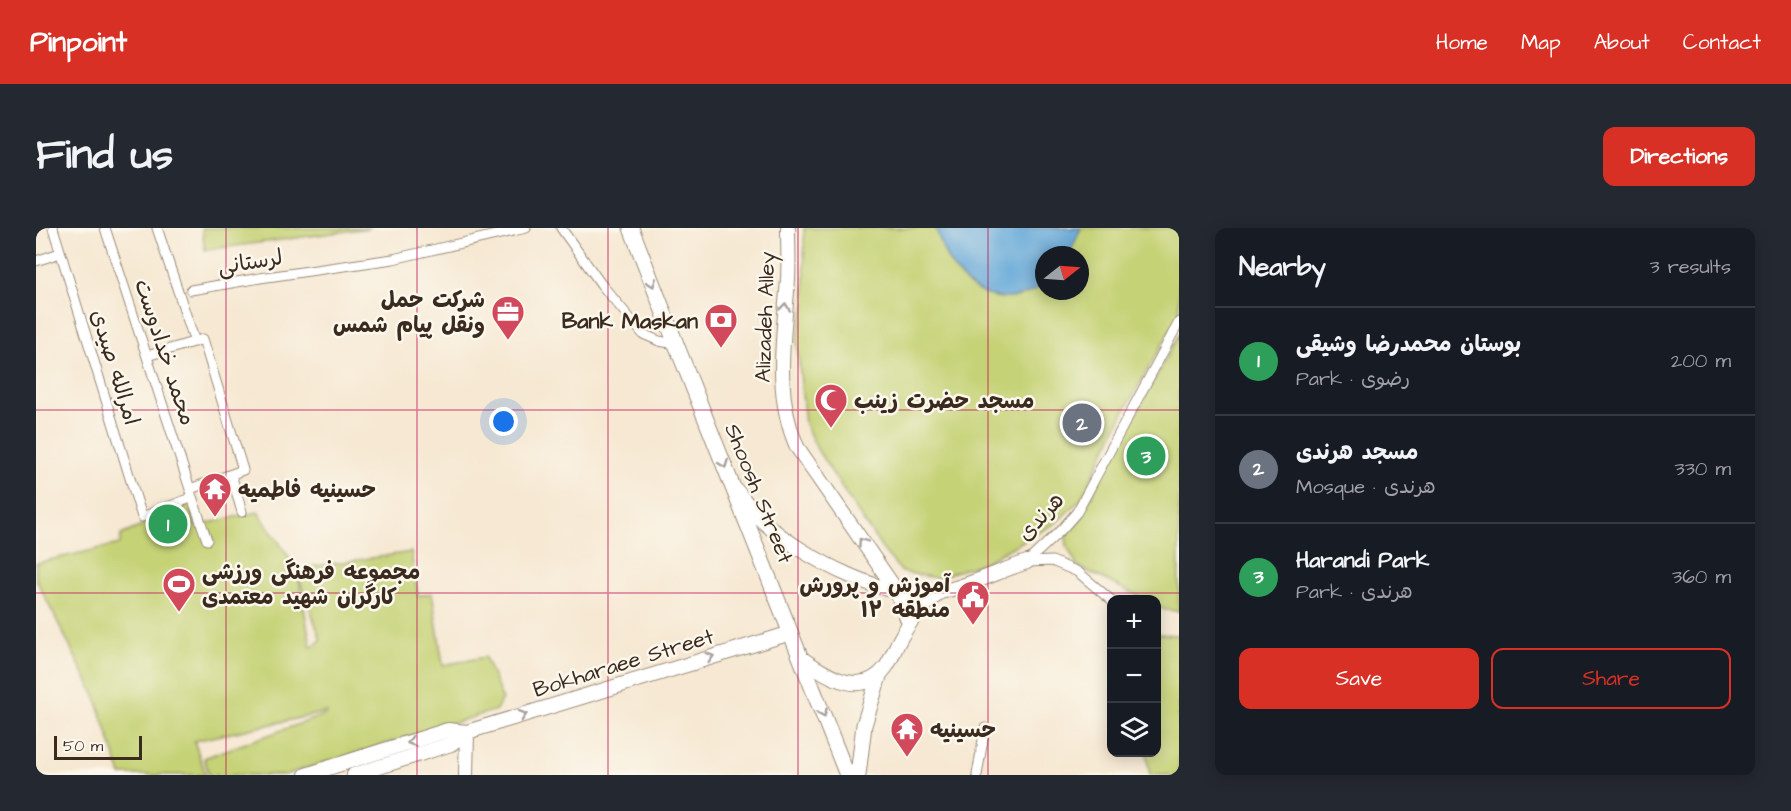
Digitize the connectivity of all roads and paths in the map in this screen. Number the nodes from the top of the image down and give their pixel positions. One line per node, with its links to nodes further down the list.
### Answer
1 (52, 228): 8 (street, امرالله صیدی)
2 (105, 228): 14 (street, محمد خدادوست)
3 (157, 228): 12 (street)
4 (526, 228): 10 (street, لرستانی)
5 (561, 228): 13 (street)
6 (631, 228): 13 (main road, Shoosh Street, one-way to 13)
7 (788, 228): 22 (street, Alizadeh Alley, one-way to 7)
8 (60, 253): 9 (street); 17 (street, امرالله صیدی)
9 (36, 261)
10 (191, 291)
11 (1179, 322): 20 (street, هرندی)
12 (195, 342): 14 (street); 15 (street)
13 (676, 344): 16 (main road, Shoosh Street, one-way to 16)
14 (147, 356): 17 (street, محمد خدادوست)
15 (231, 474): 17 (street); 18 (street)
16 (733, 486): 22 (street, هرندی); 27 (main road, Shoosh Street)
17 (190, 491): 19 (street, محمد خدادوست)
18 (242, 512)
19 (207, 540)
20 (1027, 562): 21 (street, هرندی); 24 (street)
21 (967, 583): 23 (street, هرندی); 25 (street)
22 (896, 590): 23 (street, هرندی); 26 (street, Alizadeh Alley)
23 (939, 593): 26 (street, هرندی)
24 (1107, 597)
25 (977, 604)
26 (909, 623): 29 (street, هرندی)
27 (791, 633): 28 (main road, Shoosh Street); 31 (street, Bokharaee Street, one-way to 27)
28 (801, 658): 29 (street); 35 (main road, Shoosh Street, one-way to 35)
29 (879, 676): 36 (main road)
30 (985, 728): 37 (street)
31 (468, 732): 32 (street, Bokharaee Street, one-way to 32); 33 (street, Bokharaee Street); 34 (street)
32 (306, 775)
33 (354, 775)
34 (466, 775)
35 (848, 775)
36 (858, 775)
37 (976, 775)

